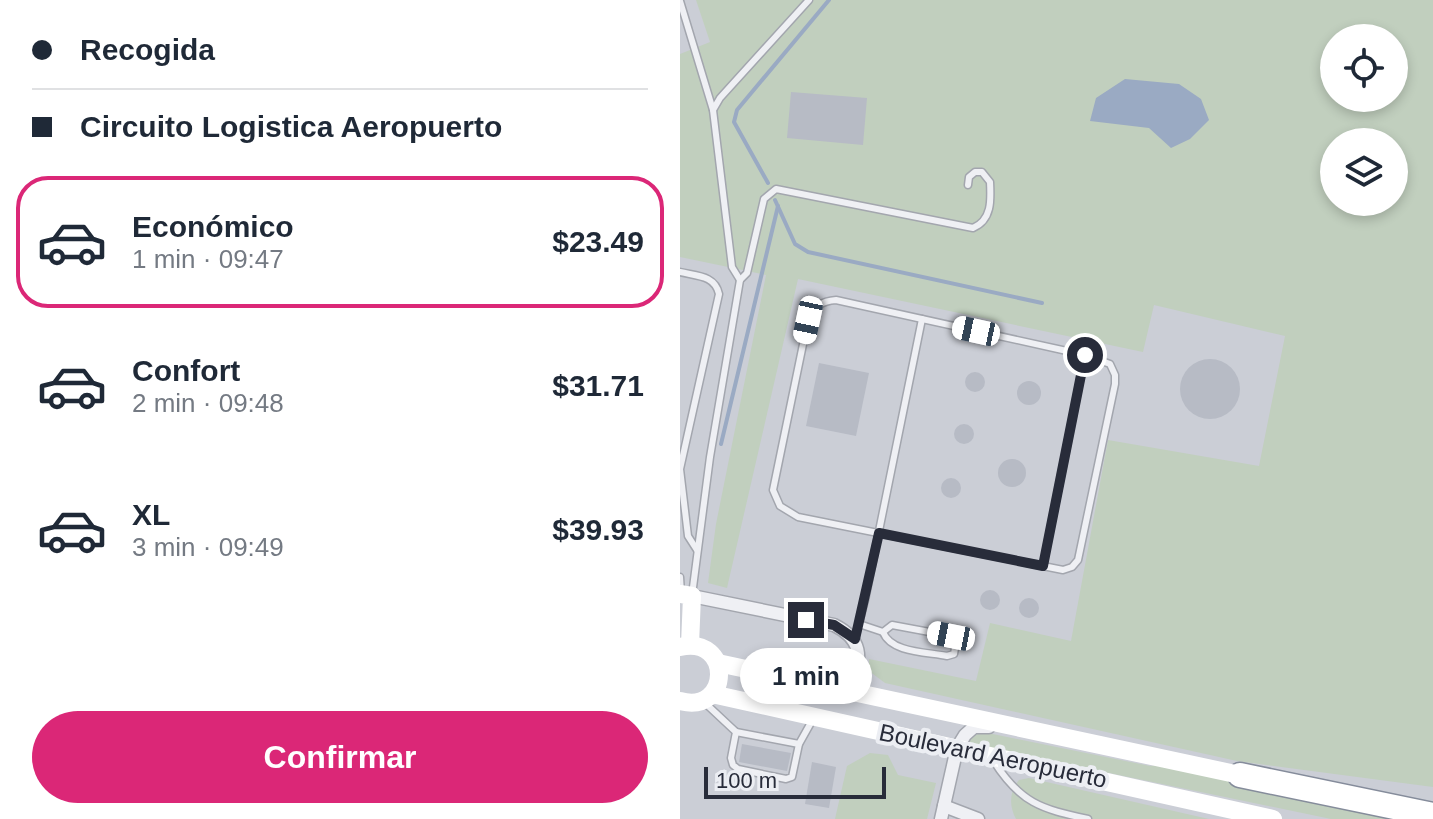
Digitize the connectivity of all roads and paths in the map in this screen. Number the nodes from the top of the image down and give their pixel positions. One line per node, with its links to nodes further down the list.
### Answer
1 (809, 0): 4 (lane)
2 (680, 1): 3 (lane)
3 (682, 18): 4 (lane)
4 (713, 110): 7 (lane)
5 (968, 185): 7 (lane)
6 (680, 272): 10 (lane)
7 (740, 280): 13 (lane)
8 (922, 319): 9 (lane); 12 (lane); 12 (lane)
9 (1085, 355): 14 (lane); 14 (lane)
10 (680, 469): 11 (lane)
11 (680, 477): 13 (lane)
12 (879, 533): 14 (lane); 17 (lane)
13 (697, 551): 16 (lane)
14 (1043, 566)
15 (680, 577): 16 (lane)
16 (684, 595): 19 (street); 20 (street)
17 (859, 624): 18 (lane); 19 (lane)
18 (883, 632): 18 (lane)
19 (855, 639): 22 (street)
20 (685, 646): 21 (street)
21 (718, 663): 22 (street, Boulevard Aeropuerto); 23 (street)
22 (852, 693): 29 (street, Boulevard Aeropuerto)
23 (690, 702): 24 (street, Boulevard Aeropuerto); 25 (lane)
24 (815, 717): 26 (lane); 27 (street, Boulevard Aeropuerto)
25 (736, 732): 26 (lane); 26 (lane)
26 (799, 744)
27 (957, 748): 28 (street, Boulevard Aeropuerto); 29 (street); 32 (street)
28 (989, 754): 35 (lane); 36 (street, Boulevard Aeropuerto)
29 (1165, 760): 30 (street, Boulevard Aeropuerto)
30 (1240, 775): 31 (highway); 33 (highway)
31 (1433, 799)
32 (943, 812): 34 (street)
33 (1433, 815)
34 (978, 819)
35 (1088, 819)
36 (1273, 819)

